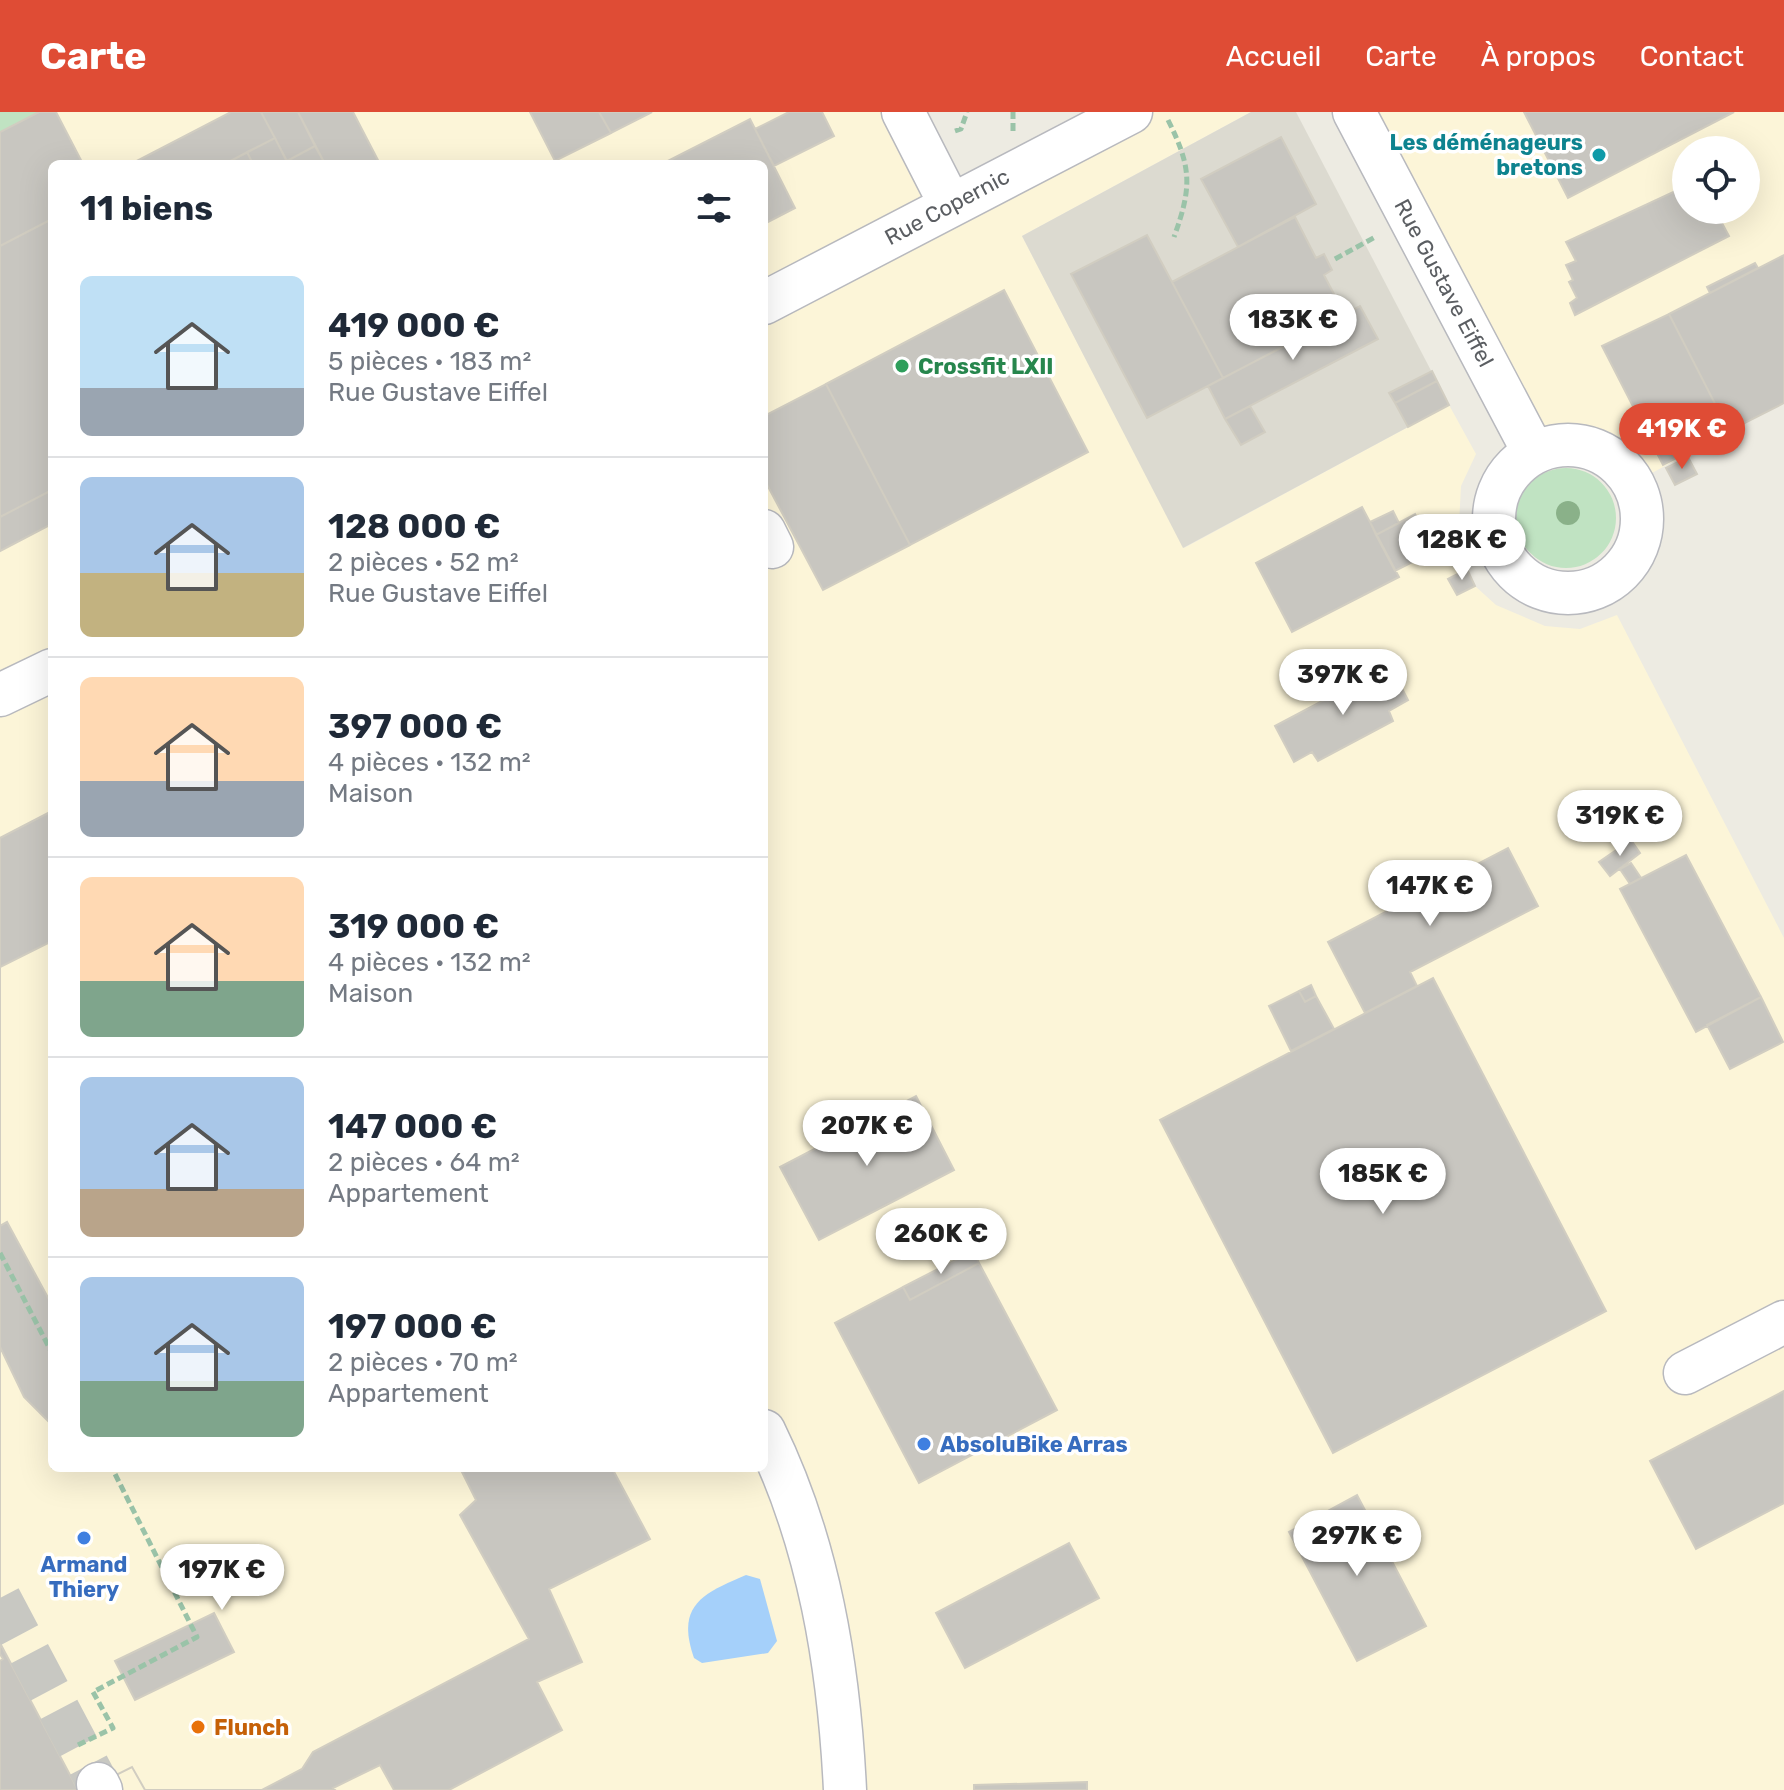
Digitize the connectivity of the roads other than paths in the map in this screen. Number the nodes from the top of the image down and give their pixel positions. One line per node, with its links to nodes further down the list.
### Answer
1 (903, 112): 4 (street)
2 (1131, 112): 4 (street, Rue Copernic)
3 (1354, 112): 6 (street, Rue Gustave Eiffel)
4 (950, 204): 5 (street, Rue Copernic)
5 (768, 301)
6 (1534, 453)
7 (48, 672): 8 (street)
8 (0, 695)
9 (1784, 1322): 10 (street)
10 (1685, 1373)
11 (768, 1441): 12 (street)
12 (845, 1790)

